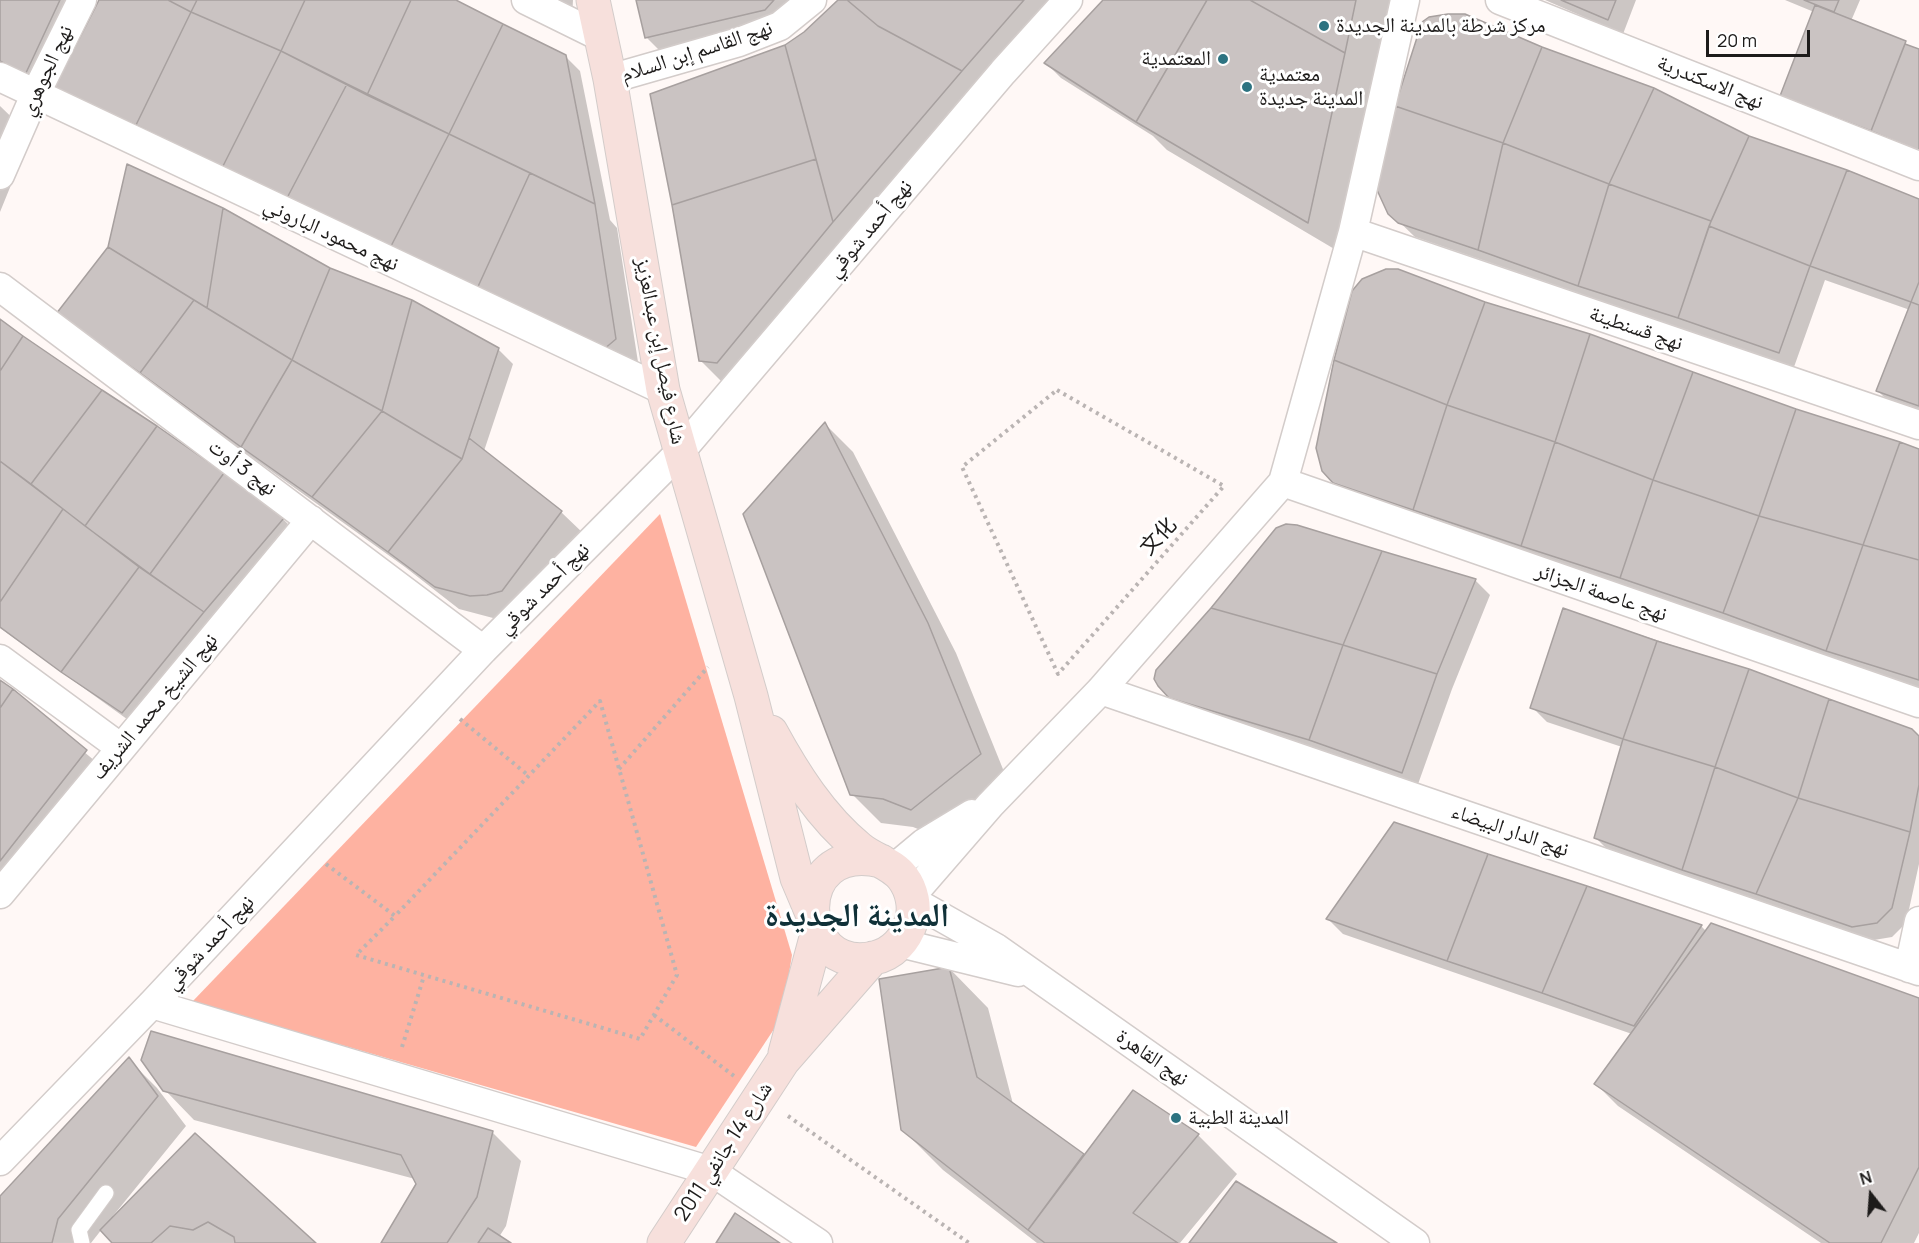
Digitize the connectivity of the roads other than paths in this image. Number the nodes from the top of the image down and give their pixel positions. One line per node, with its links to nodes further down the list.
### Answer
1 (81, 0): 11 (street, نهج الجوهري)
2 (526, 0): 8 (street)
3 (593, 0): 8 (main road, شارع فيصل إبن عبدالعزيز)
4 (812, 0): 10 (street, نهج القاسم إبن السلام)
5 (1068, 0): 18 (street, نهج أحمد شوقي)
6 (1405, 0): 14 (street)
7 (1500, 0): 12 (street, نهج الاسكندرية)
8 (599, 36): 10 (main road, شارع فيصل إبن عبدالعزيز)
9 (0, 77): 11 (street, نهج محمود الباروني)
10 (610, 79): 16 (main road, شارع فيصل إبن عبدالعزيز)
11 (34, 95): 13 (street, نهج الجوهري); 16 (street, نهج محمود الباروني)
12 (1919, 166)
13 (0, 175)
14 (1353, 232): 17 (street, نهج قسنطينة); 19 (street)
15 (0, 287): 20 (street, نهج 3 أوت)
16 (663, 390): 18 (main road, شارع فيصل إبن عبدالعزيز)
17 (1919, 425)
18 (680, 452): 21 (street, نهج أحمد شوقي); 24 (main road, شارع فيصل إبن عبدالعزيز)
19 (1283, 483): 23 (street); 25 (street, نهج عاصمة الجزائر)
20 (311, 520): 21 (street, نهج 3 أوت); 26 (street, نهج الشيخ محمد الشريف)
21 (483, 650): 36 (street, نهج أحمد شوقي)
22 (0, 659): 26 (street)
23 (1101, 690): 27 (street); 34 (street, نهج الدار البيضاء)
24 (751, 696): 28 (main road); 32 (main road)
25 (1919, 704)
26 (121, 748): 29 (street, نهج الشيخ محمد الشريف)
27 (990, 805): 28 (street); 30 (street)
28 (887, 864): 30 (main road); 32 (main road)
29 (0, 894)
30 (912, 898): 33 (main road); 35 (street, نهج القاهرة)
31 (1919, 921): 34 (street)
32 (814, 922): 33 (main road); 37 (main road)
33 (887, 950): 35 (street); 37 (main road)
34 (1914, 970)
35 (1037, 976): 44 (street, نهج القاهرة)
36 (152, 1004): 38 (street, نهج أحمد شوقي); 39 (street)
37 (783, 1060): 39 (main road, شارع 14 جانفي 2011)
38 (0, 1161)
39 (711, 1171): 42 (main road, شارع 14 جانفي 2011); 43 (street)
40 (106, 1193): 41 (lane)
41 (82, 1243)
42 (664, 1243)
43 (818, 1243)
44 (1415, 1243)

